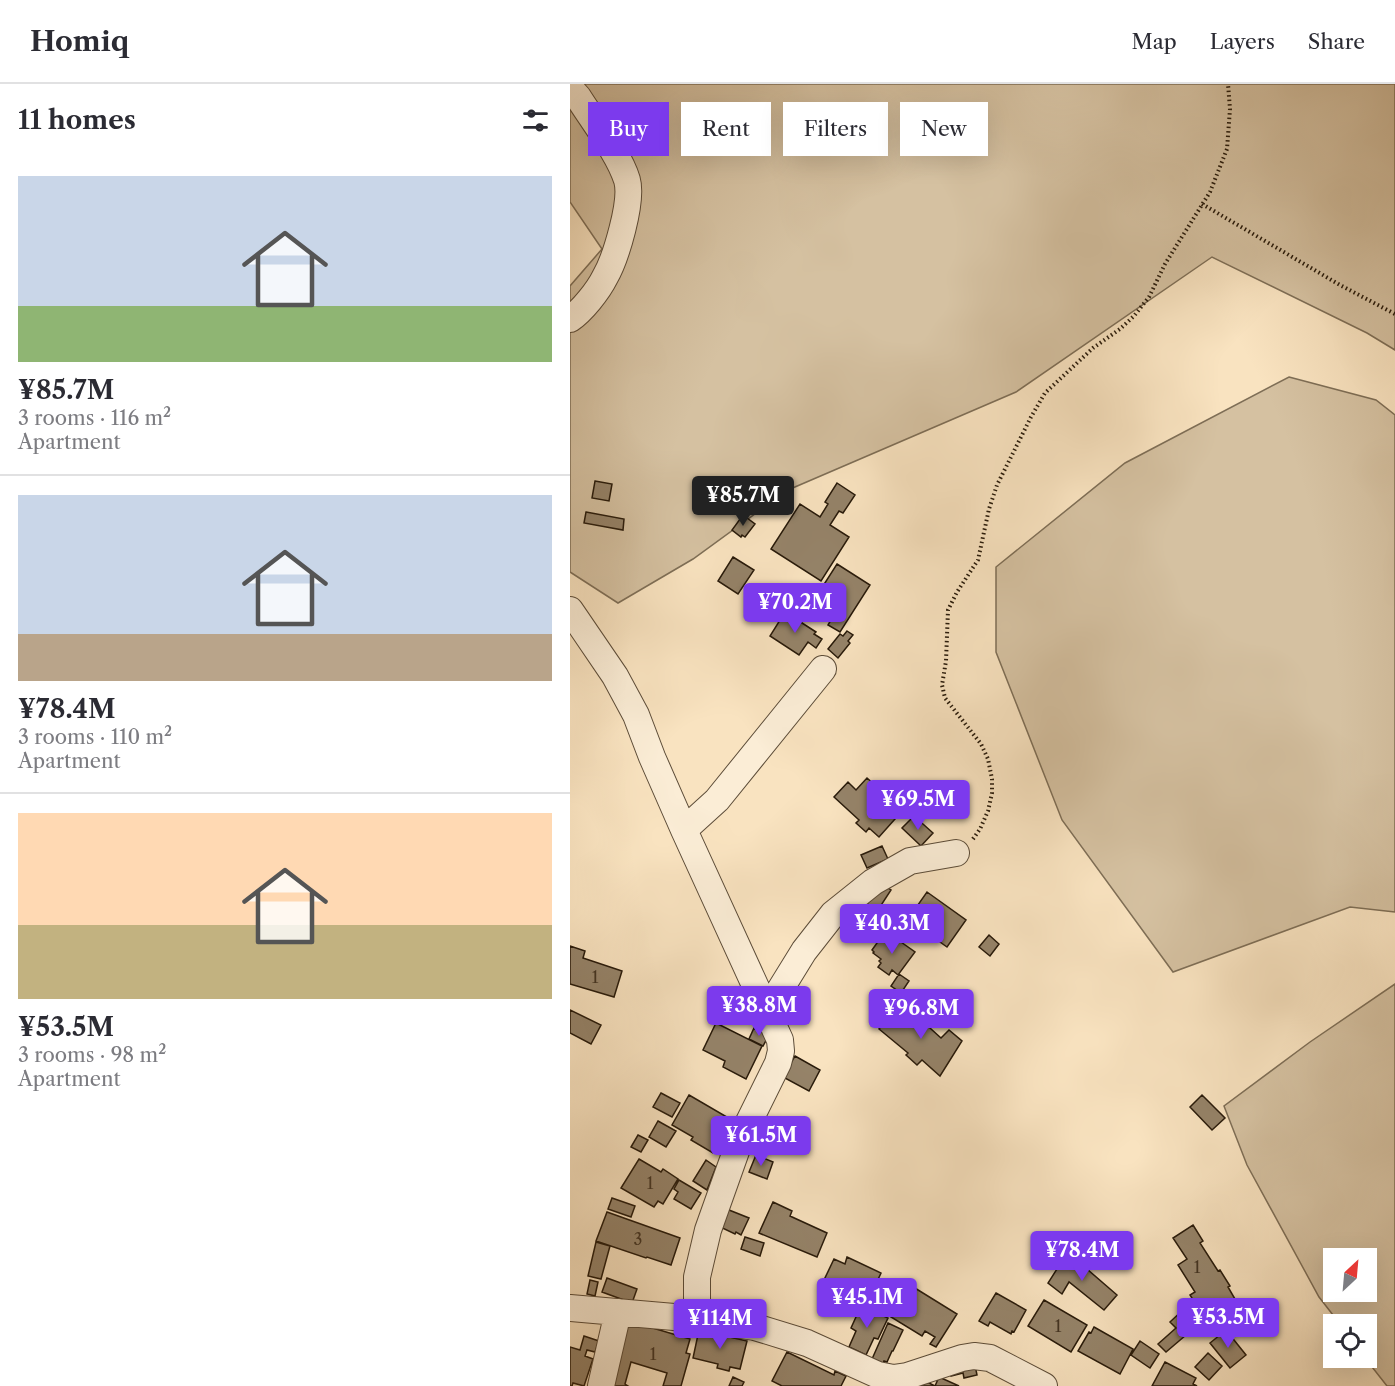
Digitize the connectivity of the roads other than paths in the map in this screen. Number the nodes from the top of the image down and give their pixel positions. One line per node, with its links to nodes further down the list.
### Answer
1 (570, 88): 2 (street)
2 (570, 319)
3 (570, 610): 5 (street)
4 (823, 669): 5 (street)
5 (684, 830): 7 (street)
6 (956, 853): 7 (street)
7 (766, 1011): 10 (street)
8 (570, 1308): 9 (street)
9 (618, 1312): 10 (street); 11 (street)
10 (697, 1319): 12 (street)
11 (601, 1386)
12 (1044, 1386)

